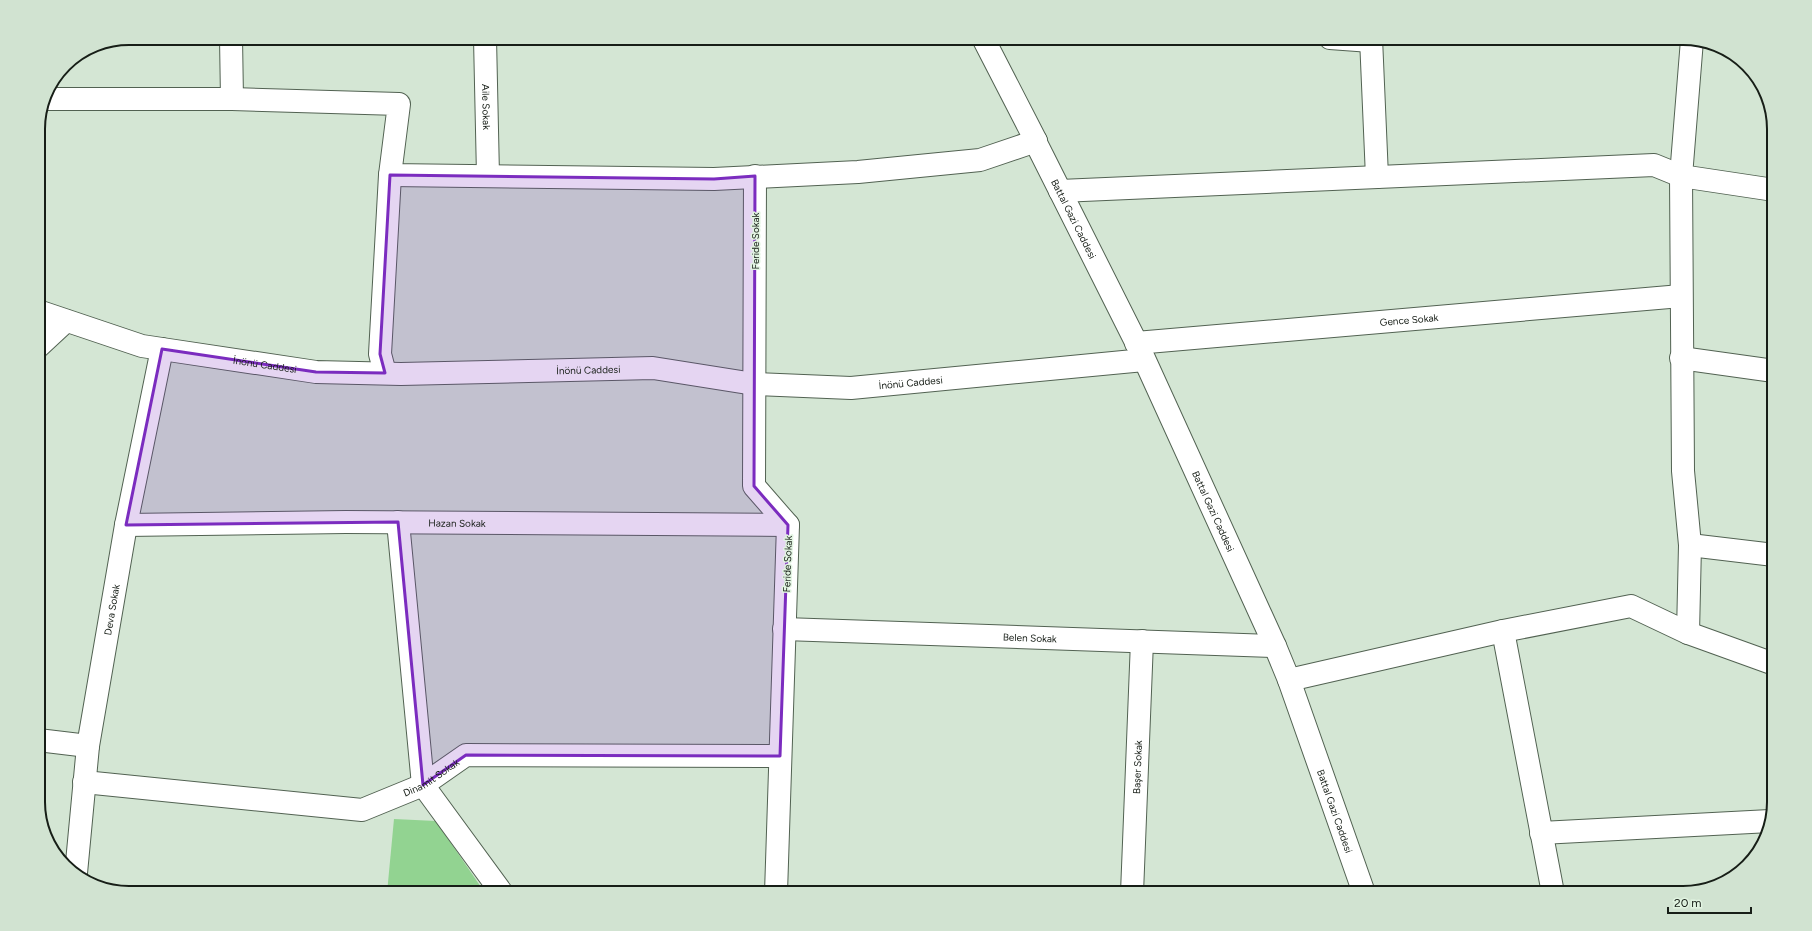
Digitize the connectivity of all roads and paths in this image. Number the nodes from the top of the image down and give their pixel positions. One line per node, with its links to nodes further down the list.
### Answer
1 (232, 45): 7 (street)
2 (486, 45): 10 (street, Aile Sokak)
3 (987, 45): 8 (street, Battal Gazi Caddesi)
4 (1371, 45): 13 (street)
5 (1692, 46): 12 (street)
6 (50, 99): 7 (street)
7 (232, 99): 9 (street)
8 (1036, 141): 11 (street); 15 (street, Battal Gazi Caddesi)
9 (390, 175): 10 (street); 24 (street)
10 (488, 176): 11 (street)
11 (755, 176): 25 (street, Feride Sokak)
12 (1681, 176): 13 (street); 14 (street); 16 (street)
13 (1377, 177): 15 (street)
14 (1767, 189)
15 (1060, 191): 21 (street, Battal Gazi Caddesi)
16 (1681, 296): 21 (street, Gence Sokak); 22 (street)
17 (45, 314): 18 (street, İnönü Caddesi)
18 (66, 321): 19 (street); 20 (street, İnönü Caddesi)
19 (45, 340)
20 (162, 349): 24 (street, İnönü Caddesi); 27 (street, Deva Sokak)
21 (1140, 351): 25 (street, İnönü Caddesi); 35 (street, Battal Gazi Caddesi)
22 (1681, 358): 23 (street); 29 (street)
23 (1767, 370)
24 (385, 373): 25 (street, İnönü Caddesi)
25 (754, 384): 28 (street, Feride Sokak)
26 (398, 522): 27 (street, Hazan Sokak); 28 (street, Hazan Sokak); 42 (street)
27 (126, 525): 39 (street, Deva Sokak)
28 (788, 525): 31 (street, Feride Sokak)
29 (1690, 545): 30 (street); 33 (street)
30 (1767, 554)
31 (784, 629): 34 (street, Belen Sokak); 40 (street, Feride Sokak)
32 (1503, 631): 33 (street); 37 (street); 44 (street)
33 (1688, 633): 36 (street)
34 (1142, 641): 35 (street, Belen Sokak); 48 (street, Başer Sokak)
35 (1274, 646): 37 (street, Battal Gazi Caddesi)
36 (1767, 661)
37 (1288, 680): 49 (street, Battal Gazi Caddesi)
38 (45, 741): 39 (street)
39 (88, 746): 41 (street, Deva Sokak)
40 (780, 756): 42 (street, Dinamit Sokak); 47 (street, Feride Sokak)
41 (84, 782): 42 (street, Dinamit Sokak); 45 (street, Deva Sokak)
42 (423, 785): 46 (street)
43 (1764, 821): 44 (street)
44 (1541, 833): 50 (street)
45 (77, 867)
46 (497, 886)
47 (776, 886)
48 (1132, 886)
49 (1362, 886)
50 (1552, 886)

